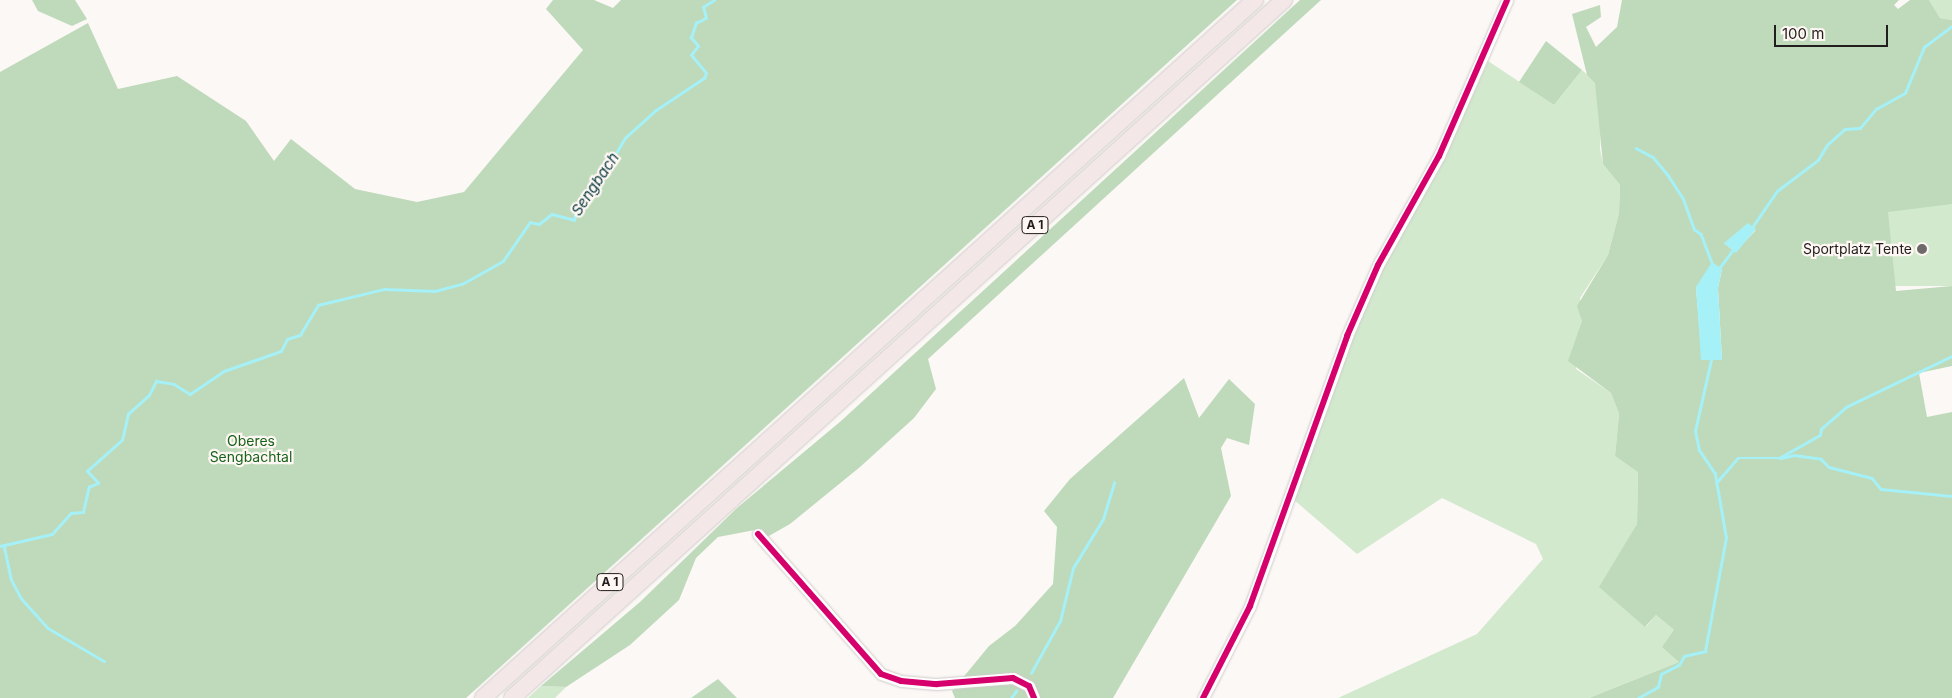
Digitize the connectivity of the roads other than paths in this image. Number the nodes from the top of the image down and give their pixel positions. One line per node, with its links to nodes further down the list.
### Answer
1 (1255, 0): 6 (highway, A 1)
2 (1284, 0): 7 (highway, A 1)
3 (1507, 0): 8 (street)
4 (758, 534): 5 (street)
5 (1033, 696)
6 (483, 698)
7 (512, 698)
8 (1203, 698)

